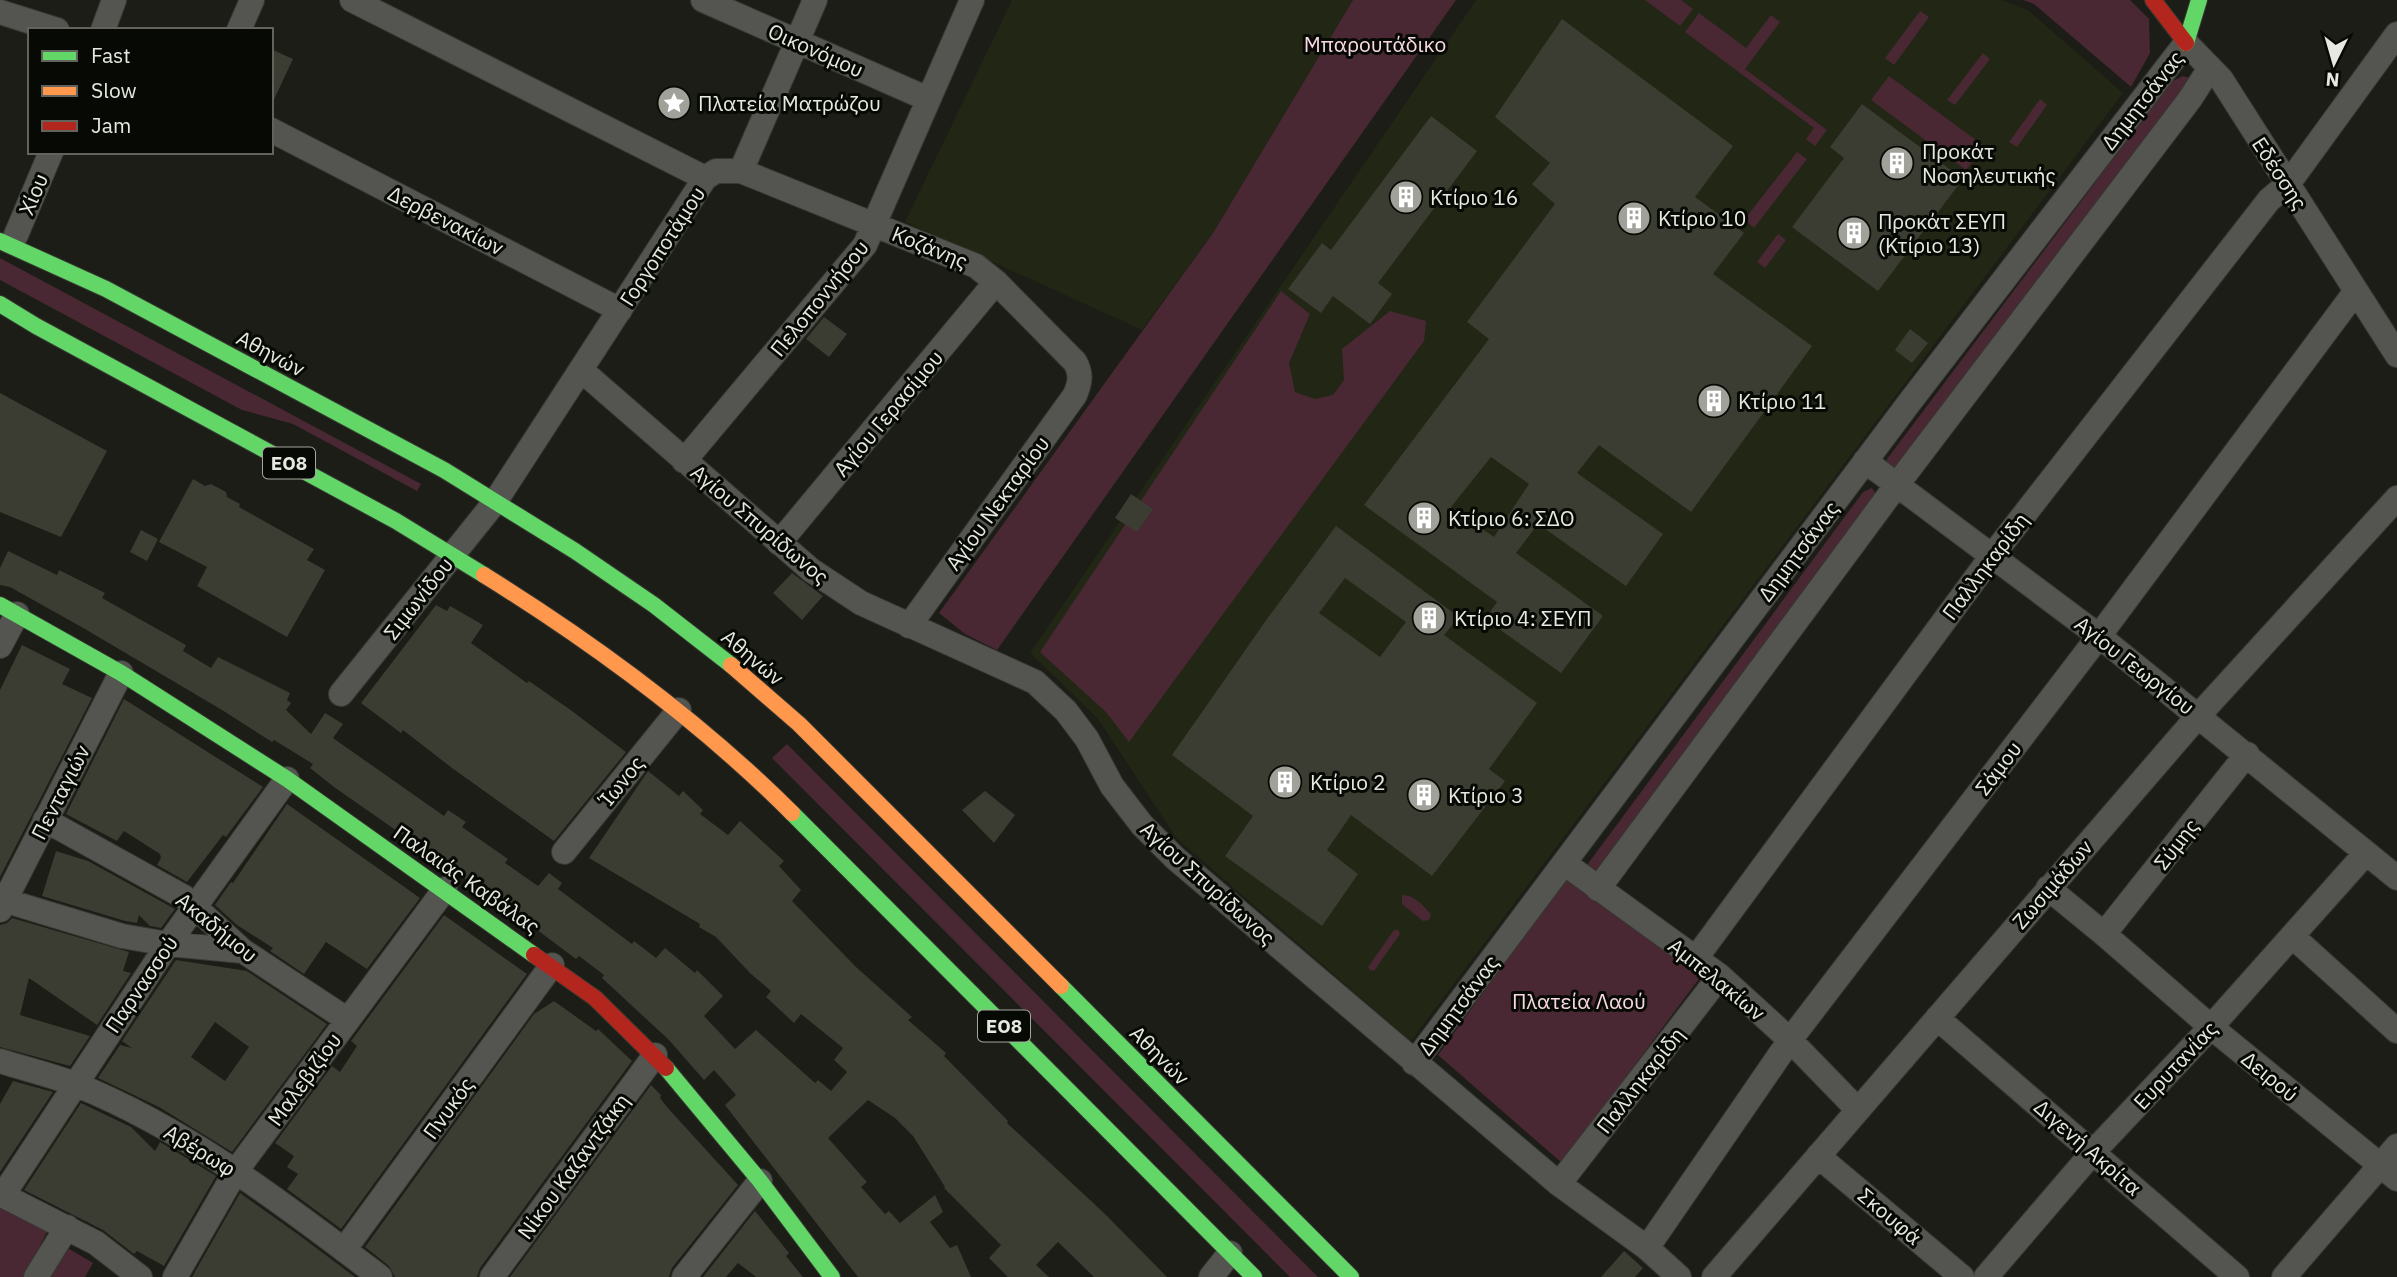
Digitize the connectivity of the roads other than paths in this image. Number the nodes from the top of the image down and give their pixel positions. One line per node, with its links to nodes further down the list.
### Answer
1 (114, 0): 11 (street)
2 (252, 0): 12 (street)
3 (352, 0): 21 (street)
4 (703, 0): 14 (street, Οικονόμου)
5 (815, 0): 14 (street)
6 (972, 0): 17 (street, Πελοποννήσου)
7 (2153, 0): 15 (main road, Εδέσσης)
8 (2199, 0): 15 (main road)
9 (0, 12): 10 (street)
10 (51, 28)
11 (104, 28)
12 (240, 28)
13 (2397, 34): 22 (street, Παλληκαρίδη)
14 (797, 42): 17 (street, Οικονόμου); 20 (street)
15 (2186, 43): 16 (street, Εδέσσης); 35 (street, Δημητσάνας)
16 (2210, 68): 22 (street, Εδέσσης); 36 (street, Δημητσάνας)
17 (928, 99): 23 (street, Πελοποννήσου)
18 (273, 131): 29 (street, Δερβενακίων)
19 (50, 154): 24 (street, Χίου)
20 (741, 171): 21 (street, Γοργοποτάμου); 23 (street, Κοζάνης)
21 (705, 178): 29 (street, Γοργοποτάμου)
22 (2288, 184): 26 (street, Εδέσσης); 41 (street, Παλληκαρίδη)
23 (874, 224): 25 (street, Κοζάνης); 34 (street, Πελοποννήσου)
24 (5, 234): 38 (main road, Αθηνών)
25 (996, 282): 33 (street, Κοζάνης); 39 (street, Αγίου Γερασίμου)
26 (2356, 292): 31 (street, Εδέσσης); 44 (street, Σάμου)
27 (0, 304): 30 (main road, ΕΟ8)
28 (0, 310): 30 (main road)
29 (620, 310): 32 (street, Γοργοποτάμου)
30 (36, 326): 40 (main road, ΕΟ8)
31 (2397, 355)
32 (581, 370): 34 (street, Αγίου Σπυρίδωνος); 38 (street, Γοργοποτάμου)
33 (1080, 377): 43 (street, Αγίου Νεκταρίου)
34 (684, 461): 39 (street, Αγίου Σπυρίδωνος)
35 (1865, 461): 36 (street, Αγίου Γεωργίου); 55 (street, Δημητσάνας)
36 (1896, 486): 41 (street, Αγίου Γεωργίου); 59 (street, Δημητσάνας)
37 (2397, 498): 49 (street, Ζωσιμάδων)
38 (495, 502): 40 (street, Σιμωνίδου); 100 (main road, Αθηνών)
39 (779, 543): 43 (street, Αγίου Σπυρίδωνος)
40 (452, 555): 47 (street, Σιμωνίδου); 48 (main road, ΕΟ8)
41 (1992, 556): 44 (street, Αγίου Γεωργίου); 66 (street, Παλληκαρίδη)
42 (9, 609): 45 (street); 46 (main road, Παλαιάς Καβάλας)
43 (909, 626): 76 (street, Αγίου Σπυρίδωνος)
44 (2099, 636): 49 (street, Αγίου Γεωργίου); 73 (street, Σάμου)
45 (0, 646)
46 (121, 673): 51 (main road, Παλαιάς Καβάλας); 52 (street, Πενταγιών)
47 (341, 694)
48 (679, 710): 53 (street, Ίωνος); 90 (main road, ΕΟ8)
49 (2199, 715): 50 (street, Αγίου Γεωργίου); 57 (street, Ζωσιμάδων)
50 (2247, 754): 54 (street, Αγίου Γεωργίου); 62 (street, Σύμης)
51 (287, 779): 58 (main road, Παλαιάς Καβάλας); 61 (street, Παρνασσού)
52 (45, 820): 60 (street, Πενταγιών); 61 (street, Ακαδήμου)
53 (564, 852)
54 (2365, 853): 56 (street, Αγίου Γεωργίου); 63 (street, Ευρυτανίας)
55 (1564, 863): 59 (street, Αμπελακίων); 76 (street, Δημητσάνας)
56 (2397, 878)
57 (2048, 888): 62 (street, Δειρού); 69 (street, Ζωσιμάδων)
58 (445, 889): 67 (main road, Παλαιάς Καβάλας); 70 (street, Μαλεβιζίου)
59 (1598, 889): 66 (street, Αμπελακίων)
60 (2, 903): 64 (street)
61 (194, 906): 64 (street, Παρνασσού); 65 (street, Ακαδήμου)
62 (2105, 934): 71 (street, Δειρού)
63 (2292, 936): 71 (street, Ευρυτανίας); 72 (street)
64 (168, 944): 65 (street); 77 (street, Παρνασσού)
65 (243, 951): 70 (street, Ακαδήμου)
66 (1696, 958): 68 (street, Αμπελακίων)
67 (552, 965): 74 (main road, Παλαιάς Καβάλας); 89 (street, Πνυκός)
68 (1720, 976): 73 (street, Αμπελακίων); 85 (street, Παλληκαρίδη)
69 (1937, 1018): 78 (street, Ζωσιμάδων); 80 (street, Διγενή Ακρίτα)
70 (348, 1020): 82 (street, Μαλεβιζίου)
71 (2211, 1027): 80 (street, Ευρυτανίας); 83 (street, Δειρού)
72 (2397, 1031)
73 (1790, 1040): 78 (street, Αμπελακίων); 88 (street, Σάμου)
74 (655, 1055): 84 (main road, Παλαιάς Καβάλας); 96 (street, Νίκου Καζαντζάκη)
75 (0, 1061): 77 (street, Αβέρωφ)
76 (1414, 1063): 85 (street, Αγίου Σπυρίδωνος)
77 (75, 1084): 82 (street, Αβέρωφ); 86 (street, Παρνασσού)
78 (1858, 1110): 81 (street, Ζωσιμάδων)
79 (2397, 1146): 83 (street)
80 (2094, 1151): 104 (street, Ευρυτανίας); 105 (street, Διγενή Ακρίτα)
81 (1818, 1156): 102 (street, Ζωσιμάδων); 103 (street, Σκουφά)
82 (236, 1171): 89 (street, Αβέρωφ); 94 (street, Μαλεβιζίου)
83 (2388, 1172): 106 (street)
84 (760, 1181): 91 (main road, Παλαιάς Καβάλας); 97 (street)
85 (1559, 1184): 88 (street, Αγίου Σπυρίδωνος)
86 (2, 1195): 87 (street)
87 (66, 1227): 92 (street); 93 (street)
88 (1647, 1248): 101 (street, Αγίου Σπυρίδωνος)
89 (344, 1250): 95 (street, Αβέρωφ)
90 (1230, 1253): 98 (street); 99 (main road, ΕΟ8)
91 (829, 1276)
92 (36, 1277)
93 (140, 1277)
94 (175, 1277)
95 (380, 1277)
96 (492, 1277)
97 (684, 1277)
98 (1210, 1277)
99 (1254, 1277)
100 (1351, 1277)
101 (1679, 1277)
102 (1714, 1277)
103 (1962, 1277)
104 (1986, 1277)
105 (2237, 1277)
106 (2284, 1277)

